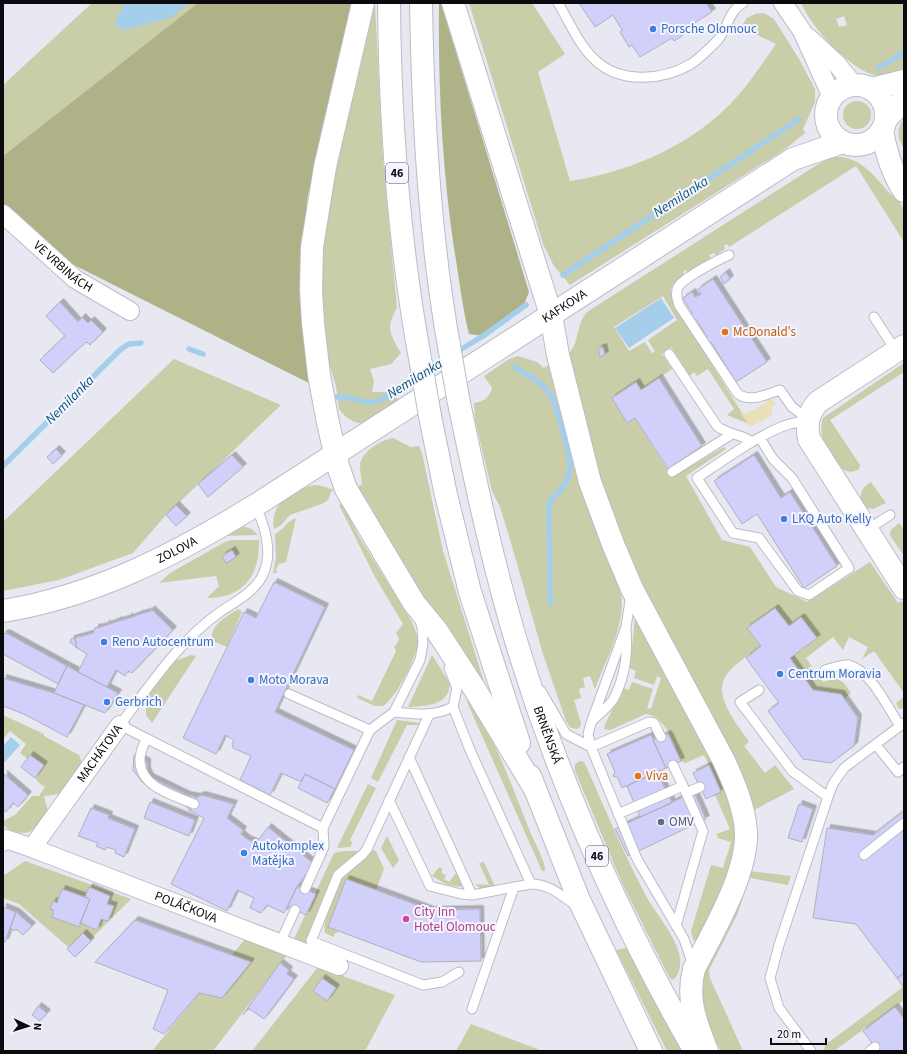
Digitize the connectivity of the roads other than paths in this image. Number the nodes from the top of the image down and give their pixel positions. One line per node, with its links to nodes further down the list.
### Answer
1 (363, 3): 27 (main road)
2 (389, 3): 57 (main road, 46, bridge)
3 (422, 3): 38 (main road, BRNĚNSKÁ / 46, bridge)
4 (453, 3): 20 (main road)
5 (558, 3): 7 (lane)
6 (783, 3): 8 (street)
7 (737, 4)
8 (802, 31): 10 (street); 12 (street)
9 (904, 81): 10 (main road, KAFKOVA)
10 (863, 87): 12 (main road, KAFKOVA); 13 (main road)
11 (904, 100): 13 (main road, KAFKOVA)
12 (829, 106): 14 (main road); 15 (main road, KAFKOVA)
13 (884, 125): 14 (main road, KAFKOVA); 16 (main road)
14 (849, 144): 15 (main road, KAFKOVA); 16 (main road)
15 (794, 159): 20 (main road, KAFKOVA)
16 (901, 186)
17 (3, 214): 19 (street, VE VRBINÁCH)
18 (729, 255): 24 (lane)
19 (130, 311)
20 (551, 315): 27 (main road, KAFKOVA); 33 (main road)
21 (874, 317): 22 (lane)
22 (900, 348): 24 (main road)
23 (669, 354): 25 (lane)
24 (808, 419): 26 (lane); 31 (main road)
25 (732, 434): 26 (lane); 28 (lane)
26 (756, 440): 26 (lane)
27 (335, 454): 29 (main road, ZOLOVA); 34 (main road)
28 (672, 472)
29 (256, 505): 35 (main road, ZOLOVA); 47 (lane, MACHÁTOVA)
30 (890, 515): 31 (lane)
31 (867, 530): 32 (main road)
32 (904, 588)
33 (632, 589): 37 (lane); 77 (main road)
34 (414, 603): 36 (lane); 57 (main road)
35 (3, 611)
36 (422, 627): 42 (lane); 43 (lane)
37 (626, 627): 45 (lane); 45 (lane)
38 (520, 653): 52 (lane); 81 (main road, BRNĚNSKÁ / 46)
39 (825, 670): 46 (lane)
40 (759, 690): 59 (lane)
41 (289, 694): 48 (lane)
42 (453, 707): 44 (lane); 68 (lane)
43 (394, 712): 44 (lane); 48 (lane)
44 (429, 715): 53 (lane)
45 (591, 723): 52 (lane)
46 (902, 724): 51 (lane)
47 (120, 725): 50 (lane); 66 (street, MACHÁTOVA)
48 (370, 730): 64 (lane)
49 (661, 737): 52 (lane)
50 (146, 738): 61 (lane); 64 (lane)
51 (876, 745): 55 (lane); 59 (lane)
52 (590, 747): 62 (lane)
53 (409, 757): 60 (lane); 71 (lane)
54 (673, 765): 58 (lane)
55 (904, 768)
56 (700, 787): 58 (lane)
57 (535, 789): 73 (main road, 46)
58 (684, 790): 62 (lane); 74 (lane)
59 (828, 797): 83 (lane)
60 (389, 800): 71 (lane); 78 (lane)
61 (194, 804)
62 (618, 814): 74 (lane)
63 (904, 823): 67 (lane)
64 (323, 828): 70 (lane)
65 (3, 842): 66 (street)
66 (32, 848): 75 (street, POLÁČKOVA)
67 (864, 854)
68 (531, 884): 69 (lane); 73 (lane)
69 (514, 887): 71 (lane); 79 (lane)
70 (305, 889)
71 (472, 895)
72 (295, 910): 75 (lane)
73 (584, 911): 80 (main road, 46)
74 (676, 926): 77 (lane)
75 (280, 943): 76 (street, POLÁČKOVA)
76 (339, 966)
77 (694, 969): 82 (main road)
78 (459, 972)
79 (472, 1009)
80 (651, 1051)
81 (695, 1051)
82 (707, 1051)
83 (811, 1051)

